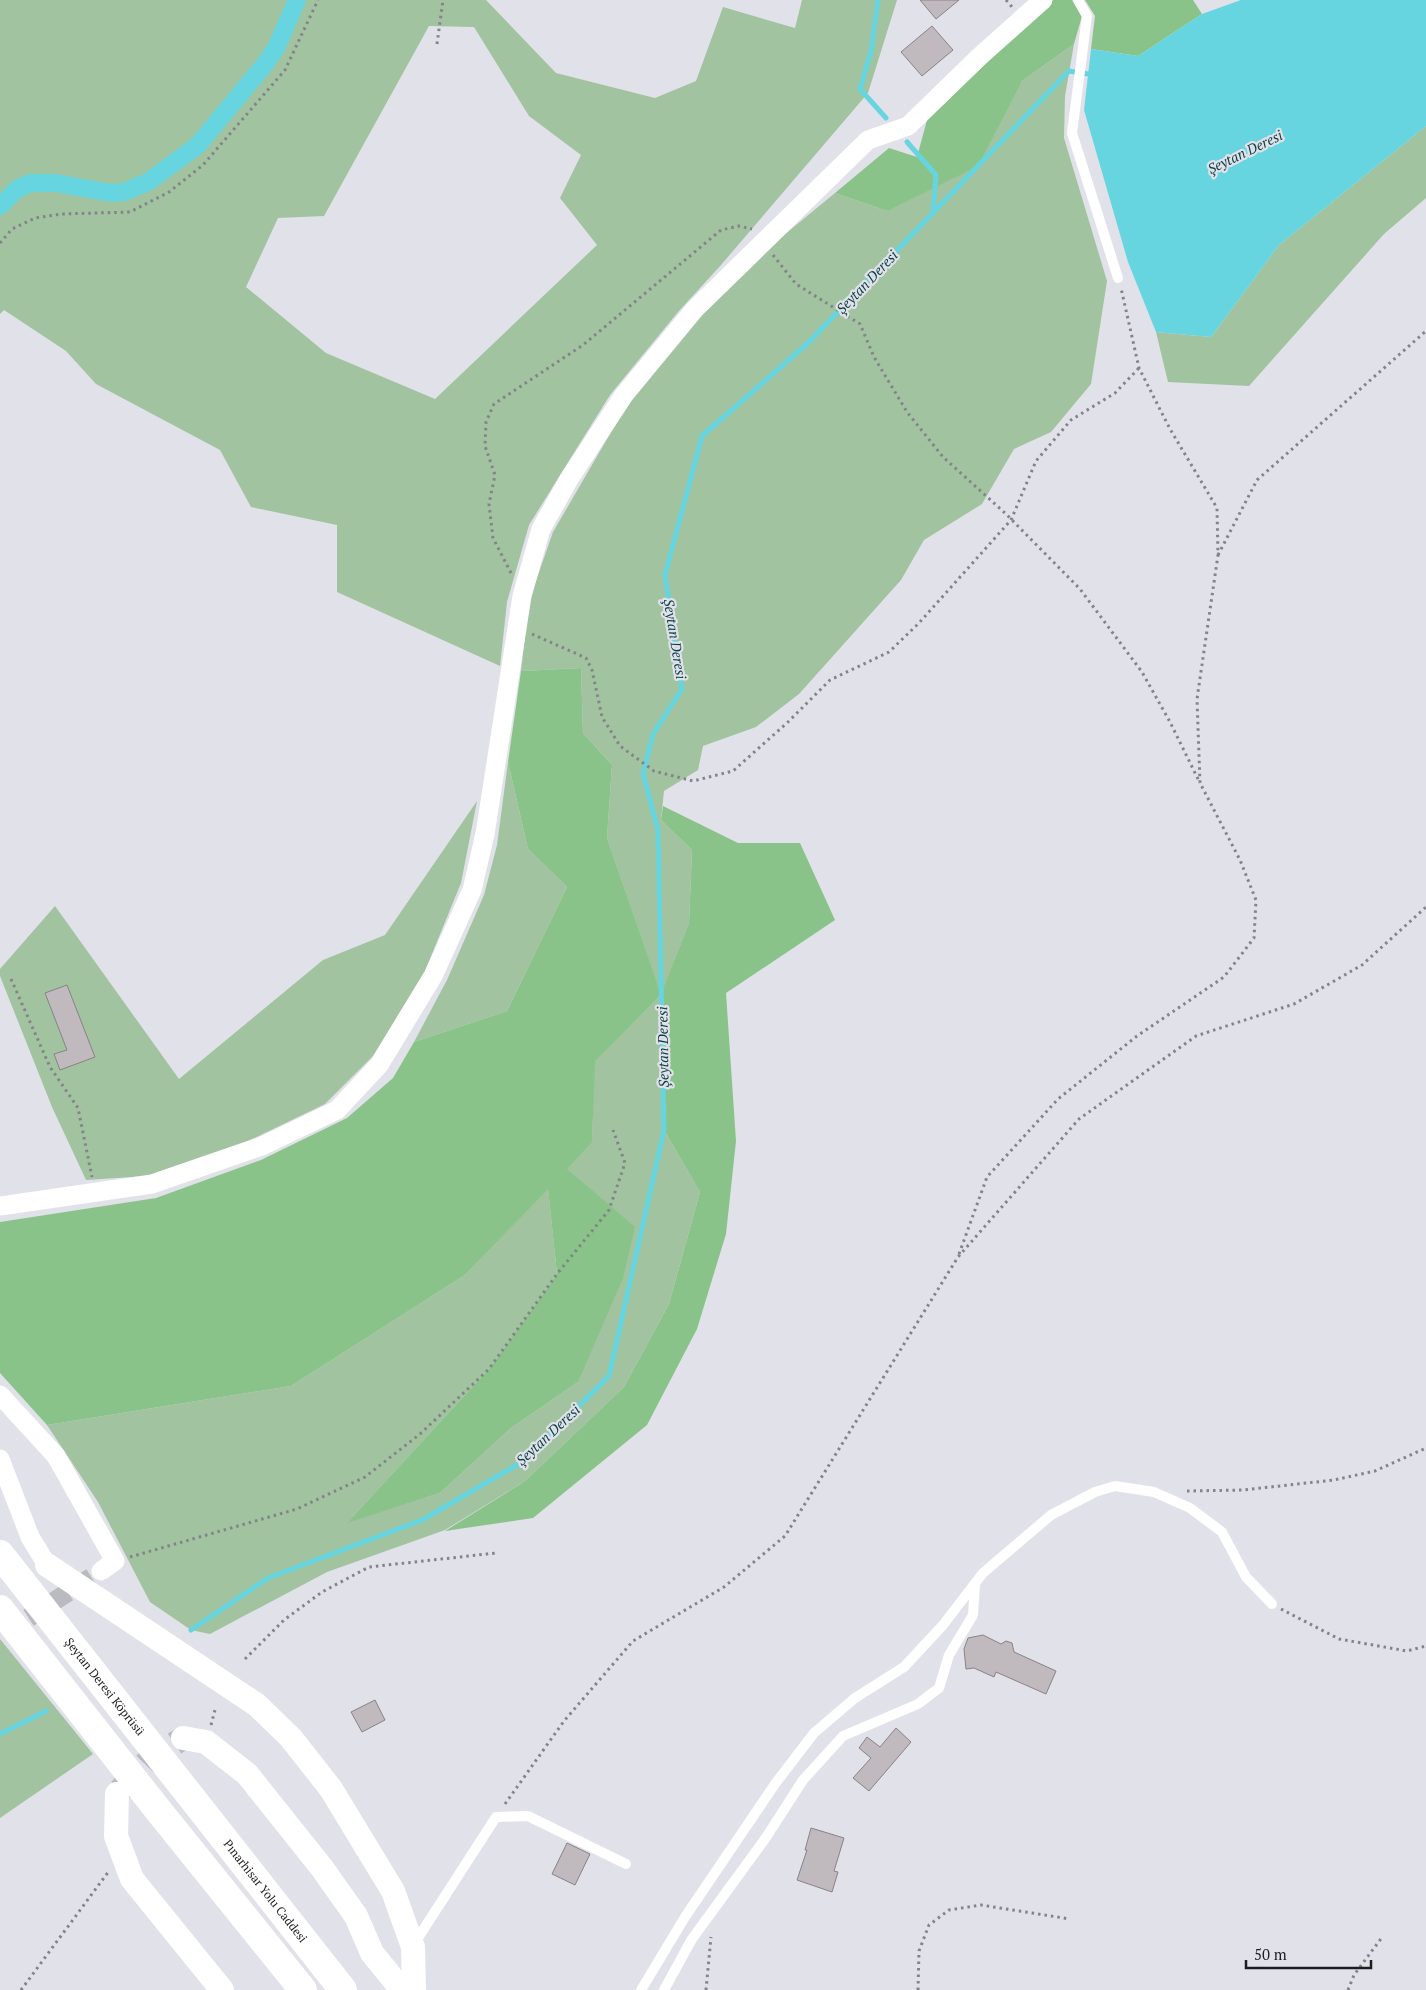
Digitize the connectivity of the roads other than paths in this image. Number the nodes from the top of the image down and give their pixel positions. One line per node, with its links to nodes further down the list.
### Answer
1 (1043, 0): 4 (street)
2 (1078, 0): 3 (lane)
3 (1118, 278)
4 (0, 1206)
5 (0, 1395): 9 (street)
6 (0, 1459): 8 (street)
7 (0, 1554): 14 (highway, Şeytan Deresi Köprüsü)
8 (47, 1564): 17 (street)
9 (108, 1566)
10 (975, 1583): 11 (lane); 23 (lane); 24 (lane)
11 (1272, 1604)
12 (0, 1609): 19 (highway)
13 (183, 1738): 21 (street)
14 (186, 1792): 20 (highway, Pınarhisar Yolu Caddesi)
15 (117, 1794): 18 (street)
16 (626, 1864): 17 (lane)
17 (413, 1947): 22 (street)
18 (222, 1990)
19 (303, 1990)
20 (343, 1990)
21 (402, 1990)
22 (414, 1990)
23 (641, 1990)
24 (664, 1990)

